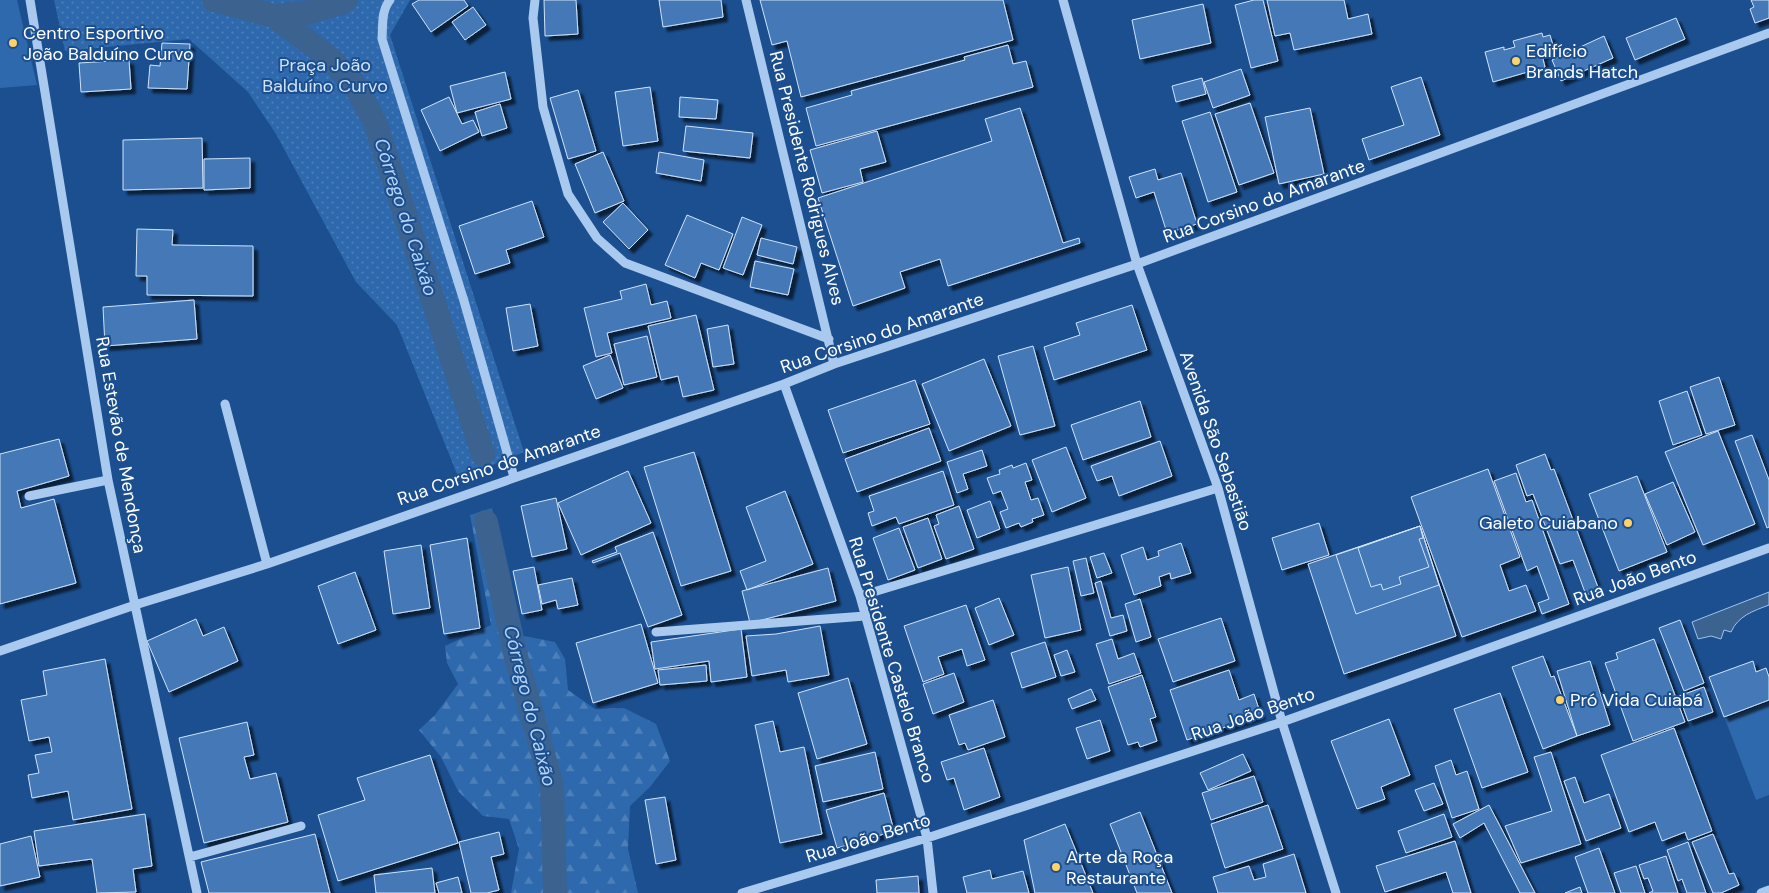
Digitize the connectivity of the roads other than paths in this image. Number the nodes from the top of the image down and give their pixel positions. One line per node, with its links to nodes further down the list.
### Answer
1 (30, 0): 13 (street, Rua Estevão de Mendonça)
2 (390, 0): 12 (street)
3 (536, 0): 8 (street)
4 (746, 0): 8 (street, Rua Presidente Rodrigues Alves)
5 (1063, 0): 7 (street, Avenida São Sebastião)
6 (1769, 33): 7 (street, Rua Corsino do Amarante)
7 (1137, 264): 9 (street, Rua Corsino do Amarante); 14 (street, Avenida São Sebastião)
8 (829, 339): 9 (street, Rua Presidente Rodrigues Alves)
9 (834, 364): 10 (street, Rua Corsino do Amarante)
10 (784, 384): 12 (street, Rua Corsino do Amarante); 18 (street, Rua Presidente Castelo Branco)
11 (225, 404): 17 (street)
12 (514, 477): 17 (street, Rua Corsino do Amarante)
13 (108, 480): 15 (street); 19 (street, Rua Estevão de Mendonça)
14 (1218, 488): 18 (street); 23 (street, Avenida São Sebastião)
15 (29, 496)
16 (1769, 548): 23 (street, Rua João Bento)
17 (267, 564): 19 (street, Rua Corsino do Amarante)
18 (860, 596): 20 (street, Rua Presidente Castelo Branco)
19 (136, 605): 22 (street, Rua Corsino do Amarante); 26 (street, Rua Estevão de Mendonça)
20 (865, 616): 21 (street); 25 (street, Rua Presidente Castelo Branco)
21 (656, 632)
22 (0, 650)
23 (1282, 722): 25 (street, Rua João Bento); 31 (street, Avenida São Sebastião)
24 (301, 826): 26 (street)
25 (927, 838): 29 (street, Rua João Bento); 30 (street, Rua Presidente Castelo Branco)
26 (190, 857): 28 (street, Rua Estevão de Mendonça)
27 (1769, 890): 32 (street)
28 (197, 893)
29 (742, 893)
30 (933, 893)
31 (1336, 893)
32 (1761, 893)

